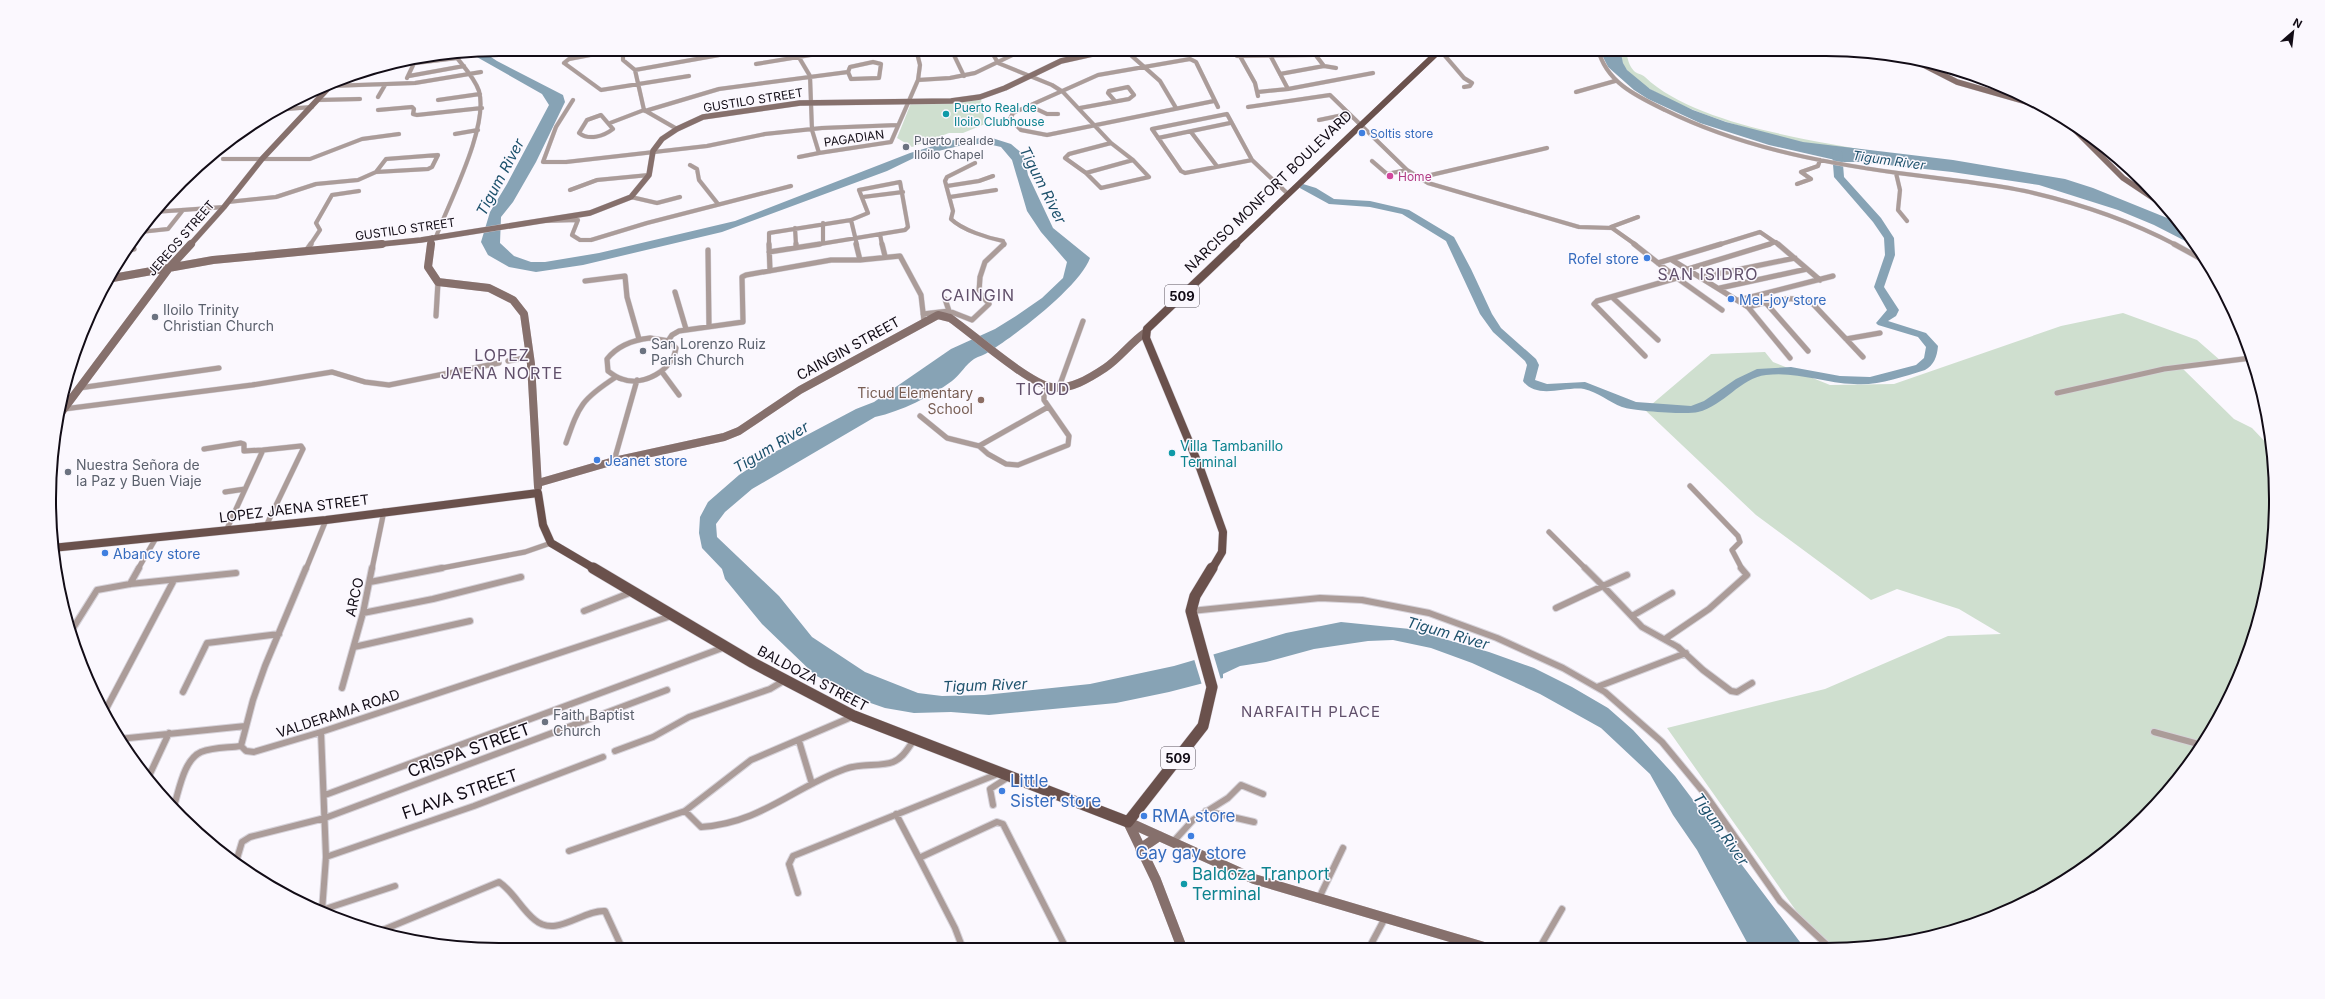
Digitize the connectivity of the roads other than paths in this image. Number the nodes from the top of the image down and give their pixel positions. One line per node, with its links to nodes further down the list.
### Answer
1 (591, 56): 41 (street)
2 (623, 56): 27 (street)
3 (714, 56): 27 (street)
4 (806, 56): 17 (street)
5 (918, 56): 38 (street, PAGADIAN)
6 (955, 56): 36 (street)
7 (994, 56): 19 (street)
8 (1012, 56): 19 (street)
9 (1074, 56): 37 (street, GUSTILO STREET)
10 (1131, 56): 24 (street)
11 (1237, 56): 45 (street)
12 (1271, 56): 32 (street)
13 (1315, 56): 23 (street)
14 (1434, 56): 75 (main road, NARCISO MONFORT BOULEVARD / 509)
15 (1446, 56): 44 (street)
16 (1600, 56): 39 (street)
17 (800, 57): 20 (street); 35 (street)
18 (456, 59): 22 (street)
19 (998, 63): 36 (street); 37 (street)
20 (756, 64)
21 (415, 65): 33 (street)
22 (464, 66): 31 (street); 33 (street)
23 (1324, 66): 25 (street); 32 (street)
24 (1142, 67): 47 (street); 58 (street); 66 (street)
25 (1336, 68)
26 (1930, 69): 52 (street)
27 (635, 70): 41 (street)
28 (481, 72): 31 (street)
29 (848, 72): 29 (street); 35 (street)
30 (1373, 73): 45 (street)
31 (470, 74): 40 (street); 49 (street)
32 (1280, 74): 45 (street)
33 (408, 76): 40 (street)
34 (689, 76): 41 (street)
35 (810, 76): 59 (street, PAGADIAN); 69 (street)
36 (964, 76): 38 (street)
37 (1030, 76): 47 (street); 56 (street, GUSTILO STREET)
38 (918, 80): 56 (street, PAGADIAN)
39 (1615, 80): 48 (street); 95 (street)
40 (404, 84): 42 (street)
41 (640, 84): 69 (street)
42 (385, 85): 43 (street); 50 (street)
43 (341, 86)
44 (1464, 87)
45 (1288, 89)
46 (325, 92): 53 (street, JEREOS STREET)
47 (1063, 92): 60 (street); 65 (street)
48 (1576, 92)
49 (480, 94): 54 (street); 64 (street)
50 (378, 97)
51 (360, 99): 53 (street)
52 (2015, 99)
53 (318, 100): 61 (street, JEREOS STREET)
54 (438, 100)
55 (573, 100): 88 (street)
56 (907, 101): 59 (street, GUSTILO STREET); 76 (street, PAGADIAN)
57 (1115, 101): 57 (street); 65 (street)
58 (1214, 101): 62 (street); 66 (street)
59 (812, 102): 78 (street, GUSTILO STREET); 80 (street, PAGADIAN)
60 (1030, 106): 70 (street); 77 (street)
61 (312, 107): 67 (street); 92 (street, JEREOS STREET)
62 (1218, 107)
63 (1248, 107): 71 (street)
64 (482, 108): 68 (street); 79 (street)
65 (1080, 108): 77 (street)
66 (1176, 108): 77 (street)
67 (290, 109)
68 (378, 110)
69 (644, 111): 73 (street); 78 (street)
70 (1058, 114)
71 (1348, 114): 72 (street); 75 (street)
72 (1319, 120)
73 (610, 123): 73 (street)
74 (1230, 123): 81 (street); 84 (street); 94 (street)
75 (1360, 124): 100 (street); 116 (main road, NARCISO MONFORT BOULEVARD / 509)
76 (898, 125): 80 (street); 89 (street, PAGADIAN)
77 (1093, 125): 86 (street)
78 (677, 129): 88 (street, GUSTILO STREET)
79 (478, 130): 83 (street); 135 (street)
80 (812, 130): 88 (street); 89 (street, PAGADIAN)
81 (1191, 132): 84 (street); 99 (street)
82 (399, 134): 92 (street)
83 (455, 134)
84 (1158, 138): 99 (street)
85 (2087, 142): 117 (street)
86 (1111, 144): 93 (street); 102 (street)
87 (1547, 148): 107 (street)
88 (653, 151): 104 (street, GUSTILO STREET)
89 (819, 153): 90 (street)
90 (799, 157)
91 (223, 159): 92 (street)
92 (262, 159): 122 (street, JEREOS STREET)
93 (1133, 160): 102 (street); 102 (street)
94 (1252, 160): 99 (street); 116 (street)
95 (1820, 160): 103 (street); 109 (street)
96 (1372, 161): 100 (street)
97 (975, 163): 111 (street)
98 (690, 165): 123 (street)
99 (1216, 165)
100 (1407, 170): 107 (street)
101 (376, 172): 101 (street); 122 (street)
102 (1086, 173)
103 (1896, 173): 129 (street); 144 (street)
104 (649, 175): 112 (street); 118 (street, GUSTILO STREET)
105 (993, 176): 111 (street)
106 (902, 177): 108 (street)
107 (1418, 178): 131 (street)
108 (900, 182): 115 (street); 120 (street)
109 (1797, 184)
110 (791, 186): 123 (street)
111 (947, 186): 121 (street)
112 (570, 190)
113 (996, 190): 121 (street)
114 (359, 191): 141 (street)
115 (903, 192): 120 (street); 134 (street)
116 (1288, 194): 174 (main road, NARCISO MONFORT BOULEVARD / 509)
117 (2147, 194)
118 (631, 197): 119 (street); 127 (street, GUSTILO STREET)
119 (680, 197)
120 (863, 197): 128 (street)
121 (950, 197): 168 (street)
122 (226, 204): 124 (street); 149 (street, JEREOS STREET)
123 (718, 204): 127 (street)
124 (183, 210): 125 (street); 133 (street)
125 (163, 211)
126 (1638, 217): 131 (street)
127 (540, 220): 135 (street, GUSTILO STREET)
128 (851, 220): 130 (street); 136 (street)
129 (1907, 221)
130 (823, 223): 132 (street); 138 (street)
131 (1611, 227): 148 (street)
132 (795, 228): 139 (street); 142 (street)
133 (147, 231)
134 (880, 234): 136 (street); 143 (street)
135 (434, 238): 141 (street, GUSTILO STREET); 159 (street)
136 (855, 238): 138 (street); 146 (street)
137 (1776, 242): 145 (street); 147 (street); 150 (street)
138 (823, 243): 139 (street)
139 (796, 247): 142 (street)
140 (708, 250): 172 (street)
141 (306, 251): 149 (street, GUSTILO STREET)
142 (769, 252): 152 (street)
143 (885, 256): 146 (street); 170 (street)
144 (2196, 256)
145 (1795, 258): 151 (street); 154 (street)
146 (860, 260): 152 (street)
147 (1672, 260): 148 (street); 150 (street)
148 (1658, 263): 156 (street)
149 (169, 268): 155 (street, GUSTILO STREET); 194 (street, JEREOS STREET)
150 (1688, 269): 154 (street)
151 (1807, 269): 157 (street); 160 (street)
152 (770, 271): 172 (street)
153 (1833, 276): 157 (street)
154 (1702, 277): 160 (street)
155 (115, 278)
156 (1677, 278): 162 (street); 167 (street)
157 (1820, 280): 164 (street)
158 (585, 281): 176 (street)
159 (438, 282): 169 (street); 182 (street)
160 (1720, 288): 164 (street)
161 (675, 292): 173 (street)
162 (1612, 297): 178 (street); 181 (street)
163 (945, 299): 168 (street)
164 (1739, 300): 166 (street)
165 (1766, 303): 166 (street); 177 (street); 180 (street)
166 (1748, 307): 184 (street)
167 (1722, 310)
168 (949, 311): 170 (street)
169 (436, 316)
170 (923, 317): 192 (street, CAINGIN STREET); 205 (street, CAINGIN STREET)
171 (1082, 321): 193 (street)
172 (709, 326): 173 (street)
173 (686, 329): 179 (street)
174 (1146, 332): 193 (street); 230 (main road)
175 (1880, 333): 177 (street)
176 (640, 339): 179 (street); 190 (street)
177 (1846, 339): 183 (street)
178 (1658, 340)
179 (668, 341): 189 (street)
180 (1808, 351)
181 (1645, 356)
182 (530, 357): 186 (street); 207 (street)
183 (1863, 357)
184 (1790, 358)
185 (2246, 359): 195 (street)
186 (508, 361)
187 (499, 363): 199 (street)
188 (219, 368): 194 (street)
189 (662, 372): 191 (street); 196 (street)
190 (616, 377): 191 (street); 201 (street)
191 (637, 380): 205 (street)
192 (1049, 387): 193 (street); 198 (street)
193 (1059, 387)
194 (79, 388): 197 (street, JEREOS STREET)
195 (2057, 393)
196 (679, 396)
197 (67, 405)
198 (1048, 407): 202 (street); 202 (street)
199 (66, 409)
200 (920, 416): 202 (street)
201 (566, 443)
202 (980, 446)
203 (204, 449): 204 (street)
204 (263, 450): 208 (street); 212 (street)
205 (614, 462): 207 (street, CAINGIN STREET)
206 (1690, 486): 236 (street)
207 (538, 488): 210 (main road, LOPEZ JAENA STREET); 216 (main road, BALDOZA STREET)
208 (245, 489): 209 (street); 213 (street)
209 (225, 492)
210 (384, 511): 211 (main road, LOPEZ JAENA STREET); 222 (street, ARCO)
211 (326, 520): 212 (main road, LOPEZ JAENA STREET); 235 (street)
212 (266, 526): 213 (main road, LOPEZ JAENA STREET)
213 (226, 531): 215 (main road, LOPEZ JAENA STREET)
214 (1549, 532): 224 (street)
215 (156, 538): 217 (main road, LOPEZ JAENA STREET); 223 (street)
216 (552, 543): 222 (street); 225 (main road, BALDOZA STREET)
217 (59, 547)
218 (236, 573): 221 (street)
219 (1627, 575): 224 (street)
220 (521, 577): 229 (street)
221 (174, 580): 223 (street); 246 (street)
222 (370, 582): 229 (street, ARCO)
223 (130, 584): 234 (street)
224 (1603, 586): 227 (street); 232 (street)
225 (632, 592): 228 (street); 231 (main road, BALDOZA STREET)
226 (1672, 593): 232 (street)
227 (1556, 608)
228 (584, 611)
229 (363, 613): 237 (street, ARCO)
230 (1192, 614): 242 (street); 270 (main road, 509)
231 (672, 615): 238 (main road, BALDOZA STREET); 249 (street, VALDERAMA ROAD)
232 (1632, 616): 236 (street)
233 (470, 621): 237 (street)
234 (75, 626)
235 (279, 634): 245 (street); 248 (street)
236 (1665, 639): 239 (street)
237 (354, 647): 243 (street, ARCO)
238 (727, 647): 240 (main road, BALDOZA STREET); 263 (street)
239 (1686, 653): 241 (street); 242 (street)
240 (784, 680): 247 (main road, BALDOZA STREET); 257 (street)
241 (1752, 683)
242 (1597, 687): 295 (street)
243 (342, 688)
244 (667, 690): 269 (street, CRISPA STREET)
245 (183, 692)
246 (107, 706)
247 (854, 716): 253 (main road, BALDOZA STREET); 254 (street)
248 (246, 726): 251 (street); 256 (street)
249 (321, 732): 256 (street, VALDERAMA ROAD); 263 (street)
250 (2154, 732): 255 (street)
251 (169, 733): 252 (street); 259 (street)
252 (126, 738)
253 (914, 740): 260 (main road, BALDOZA STREET); 261 (street)
254 (799, 741): 261 (street); 266 (street)
255 (2196, 743)
256 (241, 746): 264 (street)
257 (615, 751)
258 (603, 757): 277 (street, FLAVA STREET)
259 (151, 772)
260 (1006, 774): 265 (street); 268 (street); 270 (main road, BALDOZA STREET)
261 (812, 784): 266 (street)
262 (1262, 794): 267 (street)
263 (325, 795): 269 (street)
264 (176, 802)
265 (993, 805)
266 (685, 811): 276 (street)
267 (1206, 811): 271 (street); 273 (street)
268 (896, 814): 279 (street); 281 (street)
269 (326, 818): 277 (street); 278 (street, CRISPA STREET)
270 (1128, 822): 272 (street); 275 (street)
271 (1254, 822)
272 (1159, 836): 273 (street); 275 (street)
273 (1173, 842): 282 (street)
274 (1343, 848): 282 (street)
275 (1140, 849): 291 (street)
276 (569, 851)
277 (326, 856): 283 (street)
278 (238, 857)
279 (919, 858): 289 (street); 290 (street)
280 (395, 886): 284 (street)
281 (798, 893)
282 (1319, 898): 286 (street)
283 (322, 906)
284 (328, 908)
285 (1562, 909): 294 (street)
286 (1386, 918): 292 (street); 293 (street)
287 (387, 928): 288 (street)
288 (620, 943)
289 (961, 943)
290 (1064, 943)
291 (1180, 943)
292 (1372, 943)
293 (1470, 943)
294 (1542, 943)
295 (1825, 943)

